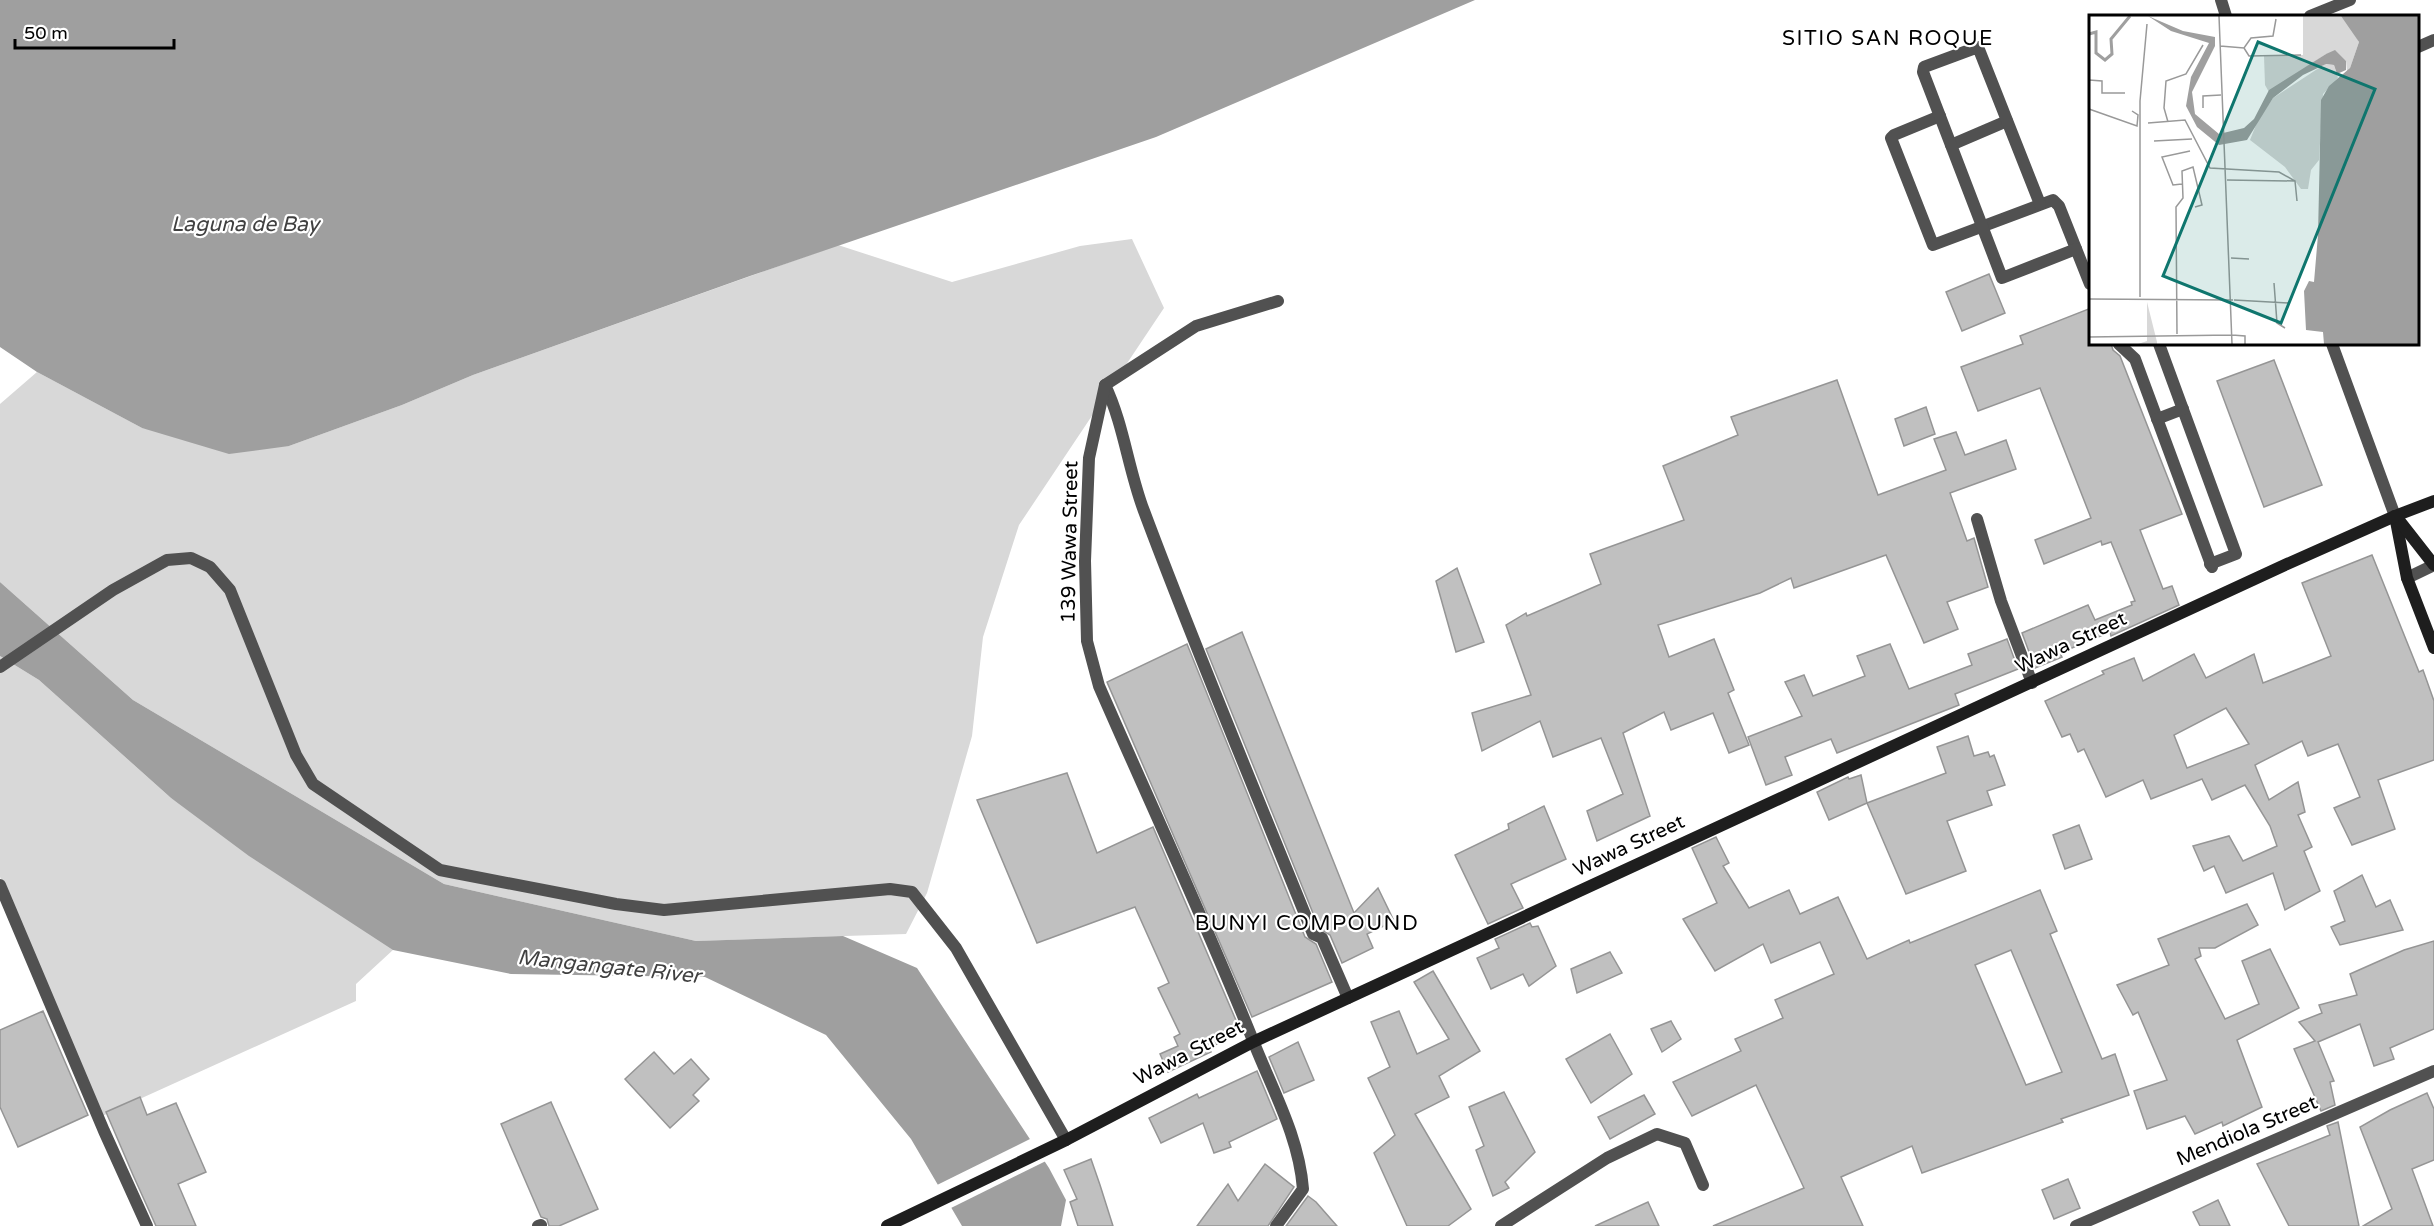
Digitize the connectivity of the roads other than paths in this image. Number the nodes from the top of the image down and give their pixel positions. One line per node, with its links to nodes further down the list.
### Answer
1 (2221, 0): 3 (street)
2 (2350, 0): 4 (street)
3 (2226, 15)
4 (2312, 15)
5 (2434, 40): 6 (street)
6 (2419, 47)
7 (1940, 116): 8 (street); 9 (street); 11 (street)
8 (2007, 121): 9 (street); 10 (street)
9 (1951, 145): 11 (street)
10 (2040, 204): 11 (street); 12 (street)
11 (1982, 226): 12 (street)
12 (2076, 249): 13 (street)
13 (2089, 279)
14 (1278, 302): 18 (street)
15 (2120, 345): 20 (street)
16 (2159, 345): 19 (street)
17 (2332, 345): 22 (street)
18 (1105, 385): 30 (street); 31 (street, 139 Wawa Street)
19 (2183, 409): 20 (street); 20 (street)
20 (2157, 418)
21 (2434, 501): 22 (main road, Wawa Street)
22 (2395, 516): 24 (main road); 25 (main road); 28 (main road, Wawa Street)
23 (1977, 519): 28 (street)
24 (2434, 565): 25 (street)
25 (2408, 578): 26 (main road)
26 (2434, 648)
27 (0, 667): 33 (street)
28 (2032, 683): 30 (main road, Wawa Street)
29 (0, 885): 35 (street)
30 (1348, 998): 31 (main road, Wawa Street)
31 (1253, 1042): 33 (main road, Wawa Street); 37 (street, 139 Wawa Street)
32 (2434, 1071): 39 (street, Mendiola Street)
33 (1066, 1140): 36 (main road, Wawa Street)
34 (1703, 1185): 38 (street)
35 (147, 1226)
36 (887, 1226)
37 (1276, 1226)
38 (1501, 1226)
39 (2076, 1226)

